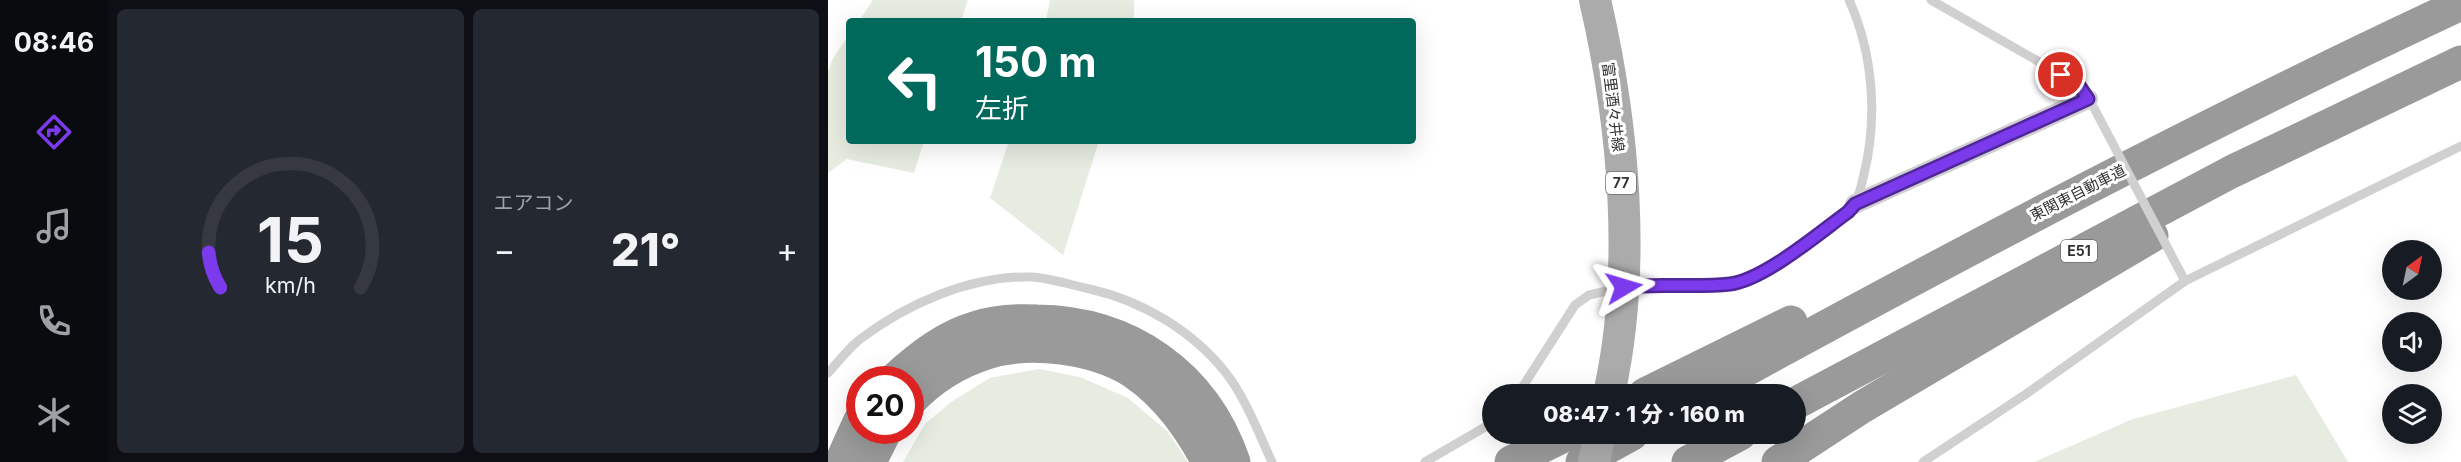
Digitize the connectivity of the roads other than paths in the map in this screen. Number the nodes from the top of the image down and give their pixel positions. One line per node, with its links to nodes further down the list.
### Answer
1 (1595, 0): 12 (main road, 富里酒々井線 / 77)
2 (1849, 0): 9 (lane)
3 (1931, 0): 6 (lane)
4 (2461, 4): 10 (highway, 東関東自動車道)
5 (2461, 62): 7 (highway, E51)
6 (2091, 104): 9 (street); 11 (lane, bridge)
7 (2367, 107): 20 (highway, E51); 38 (highway)
8 (2461, 146): 11 (lane)
9 (1855, 204): 12 (lane)
10 (1989, 238): 17 (highway); 18 (highway, 東関東自動車道)
11 (2186, 281): 39 (lane)
12 (1624, 287): 15 (main road, 富里酒々井線 / 77); 16 (lane)
13 (909, 366): 31 (highway)
14 (828, 373): 32 (lane)
15 (1612, 381)
16 (1524, 384)
17 (1666, 384)
18 (1720, 384)
19 (924, 389): 30 (highway)
20 (1806, 398)
21 (1482, 429): 33 (lane)
22 (849, 444): 28 (highway)
23 (879, 444): 29 (highway)
24 (1548, 444): 34 (highway)
25 (1598, 444): 36 (main road, bridge)
26 (1614, 444): 35 (highway)
27 (1721, 444): 37 (highway)
28 (841, 462)
29 (870, 462)
30 (1208, 462)
31 (1234, 462)
32 (1272, 462)
33 (1425, 462)
34 (1511, 462)
35 (1582, 462)
36 (1594, 462)
37 (1688, 462)
38 (1778, 462)
39 (1923, 462)

